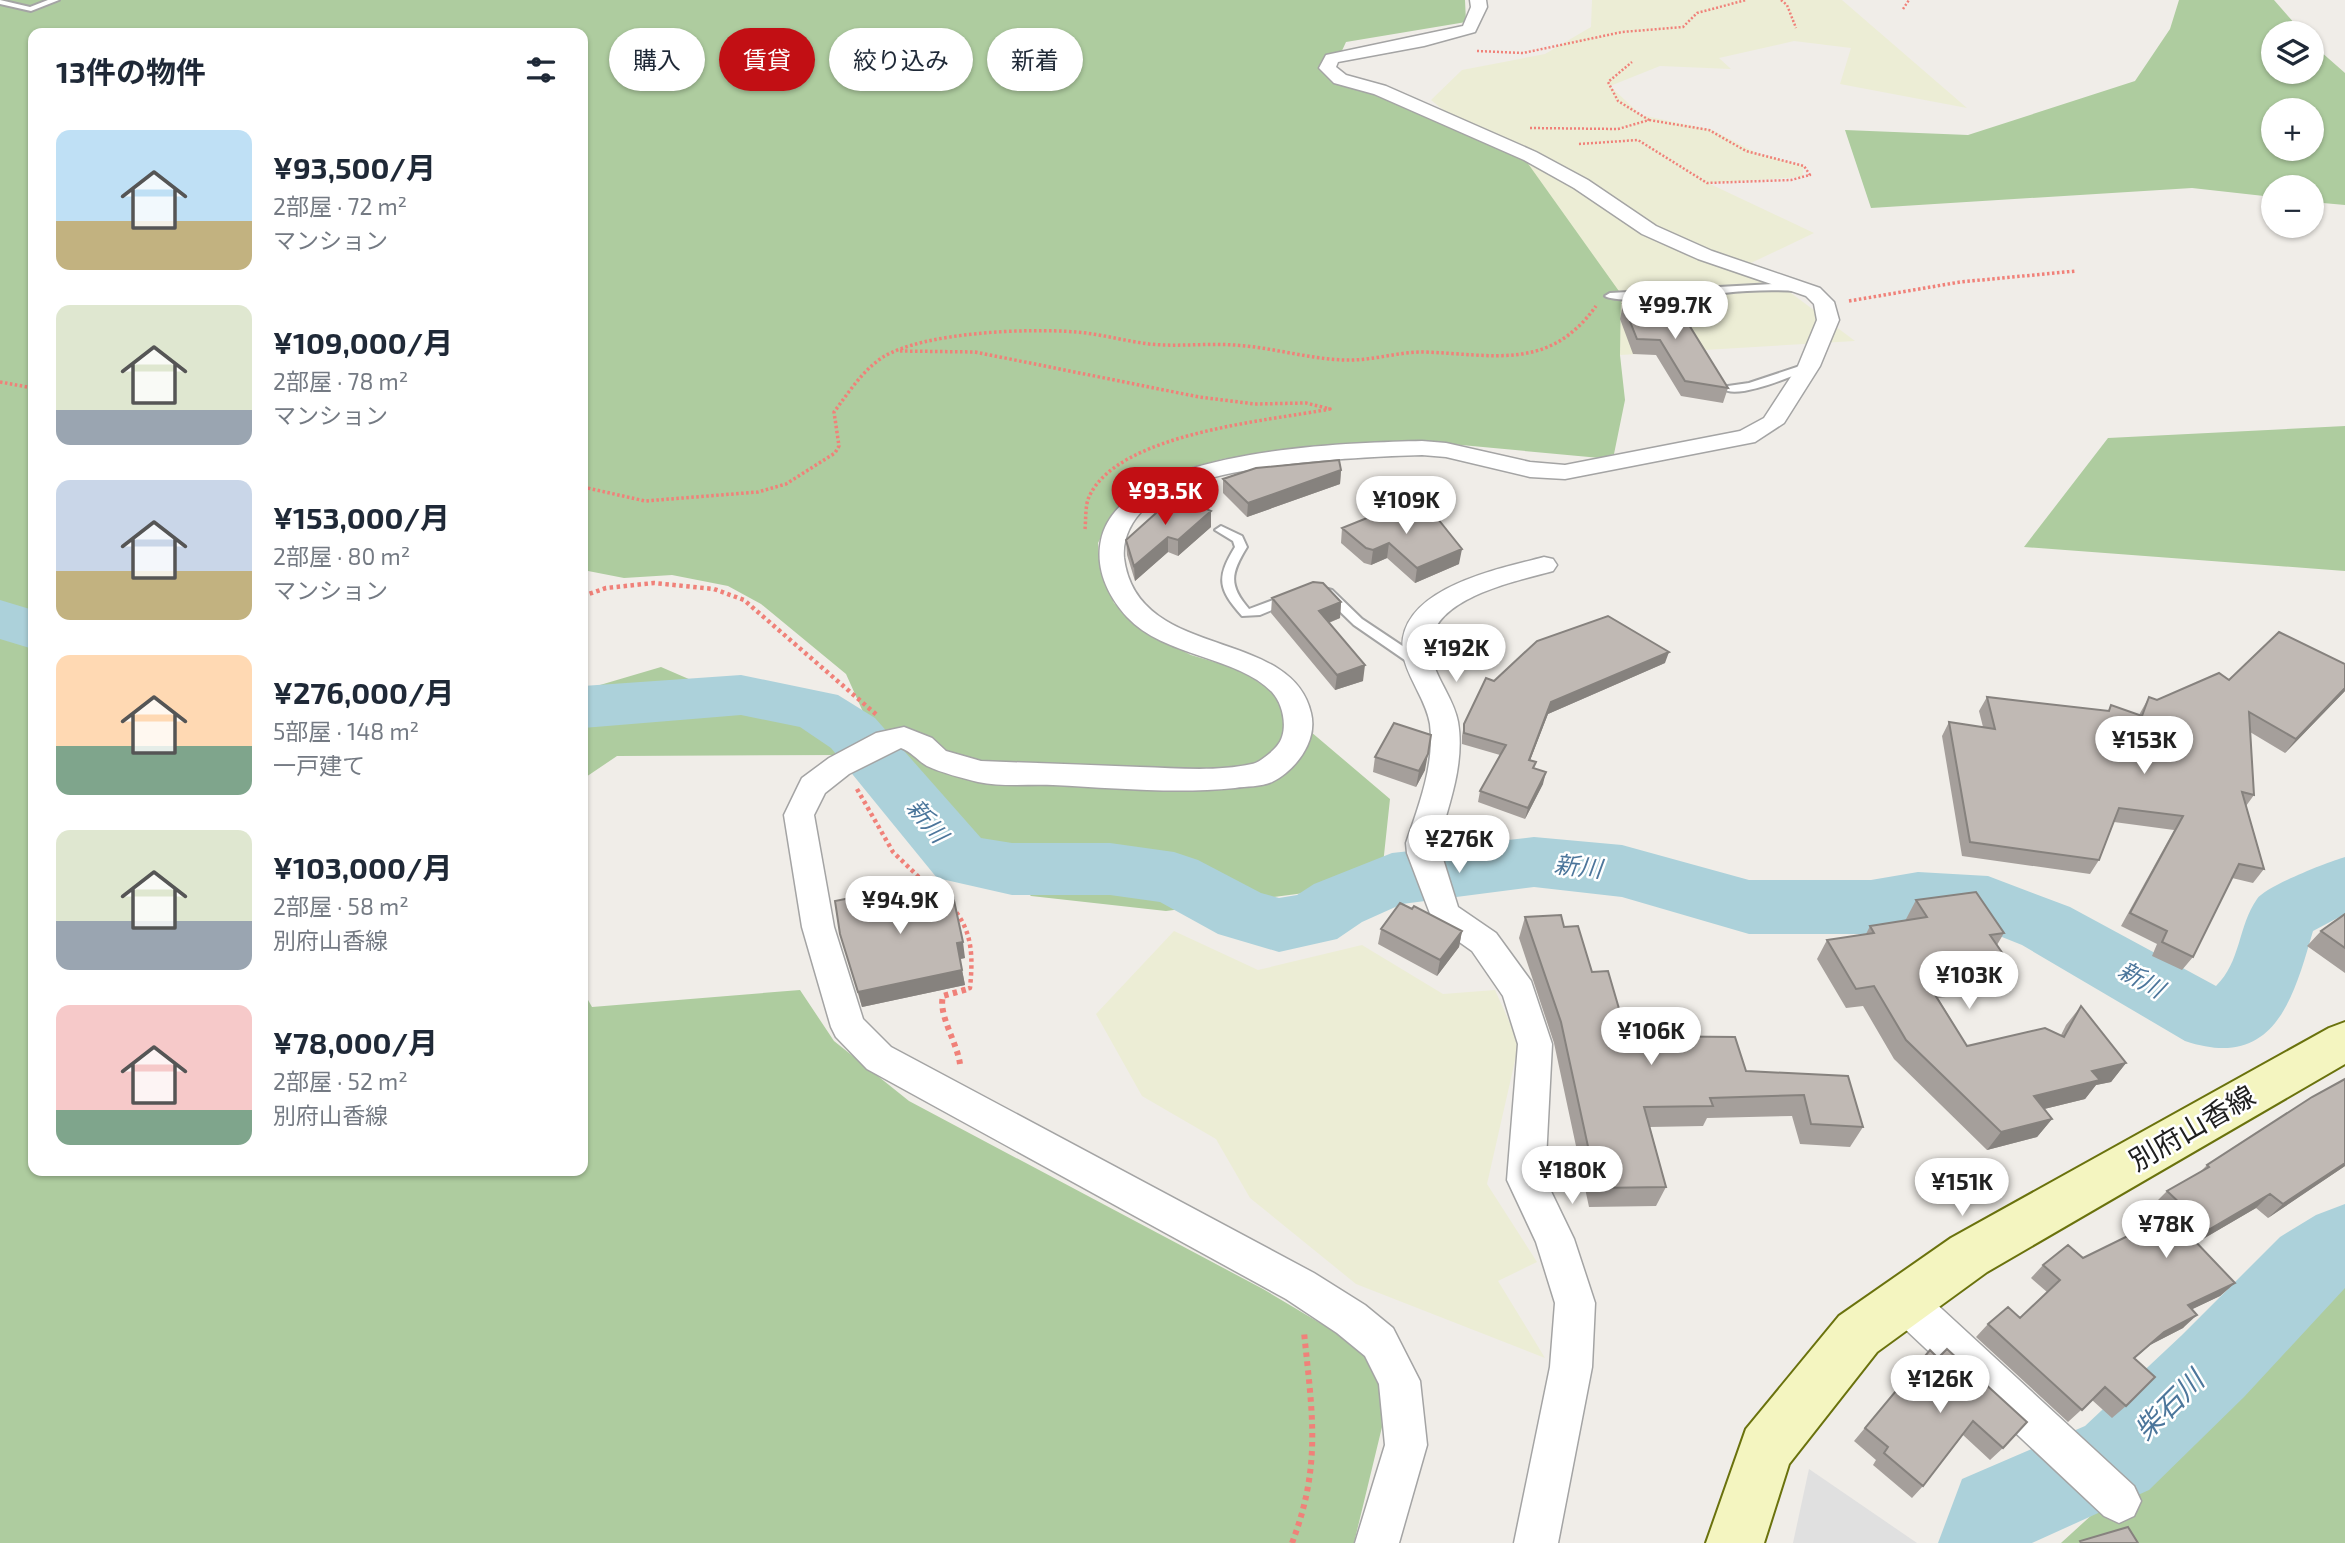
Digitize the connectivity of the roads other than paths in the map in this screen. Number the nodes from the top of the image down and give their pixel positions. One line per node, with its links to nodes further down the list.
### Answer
1 (55, 0): 3 (lane)
2 (1478, 0): 4 (street)
3 (0, 2)
4 (1815, 295): 5 (lane); 6 (street)
5 (1610, 296)
6 (1809, 366): 7 (lane); 14 (street)
7 (1728, 389)
8 (1221, 530): 10 (lane)
9 (1544, 565): 10 (street)
10 (1421, 665): 15 (street)
11 (2345, 1041): 12 (main road, 別府山香線)
12 (1904, 1301): 13 (street); 16 (main road, 別府山香線)
13 (2119, 1501)
14 (1377, 1543)
15 (1536, 1543)
16 (1735, 1543)

